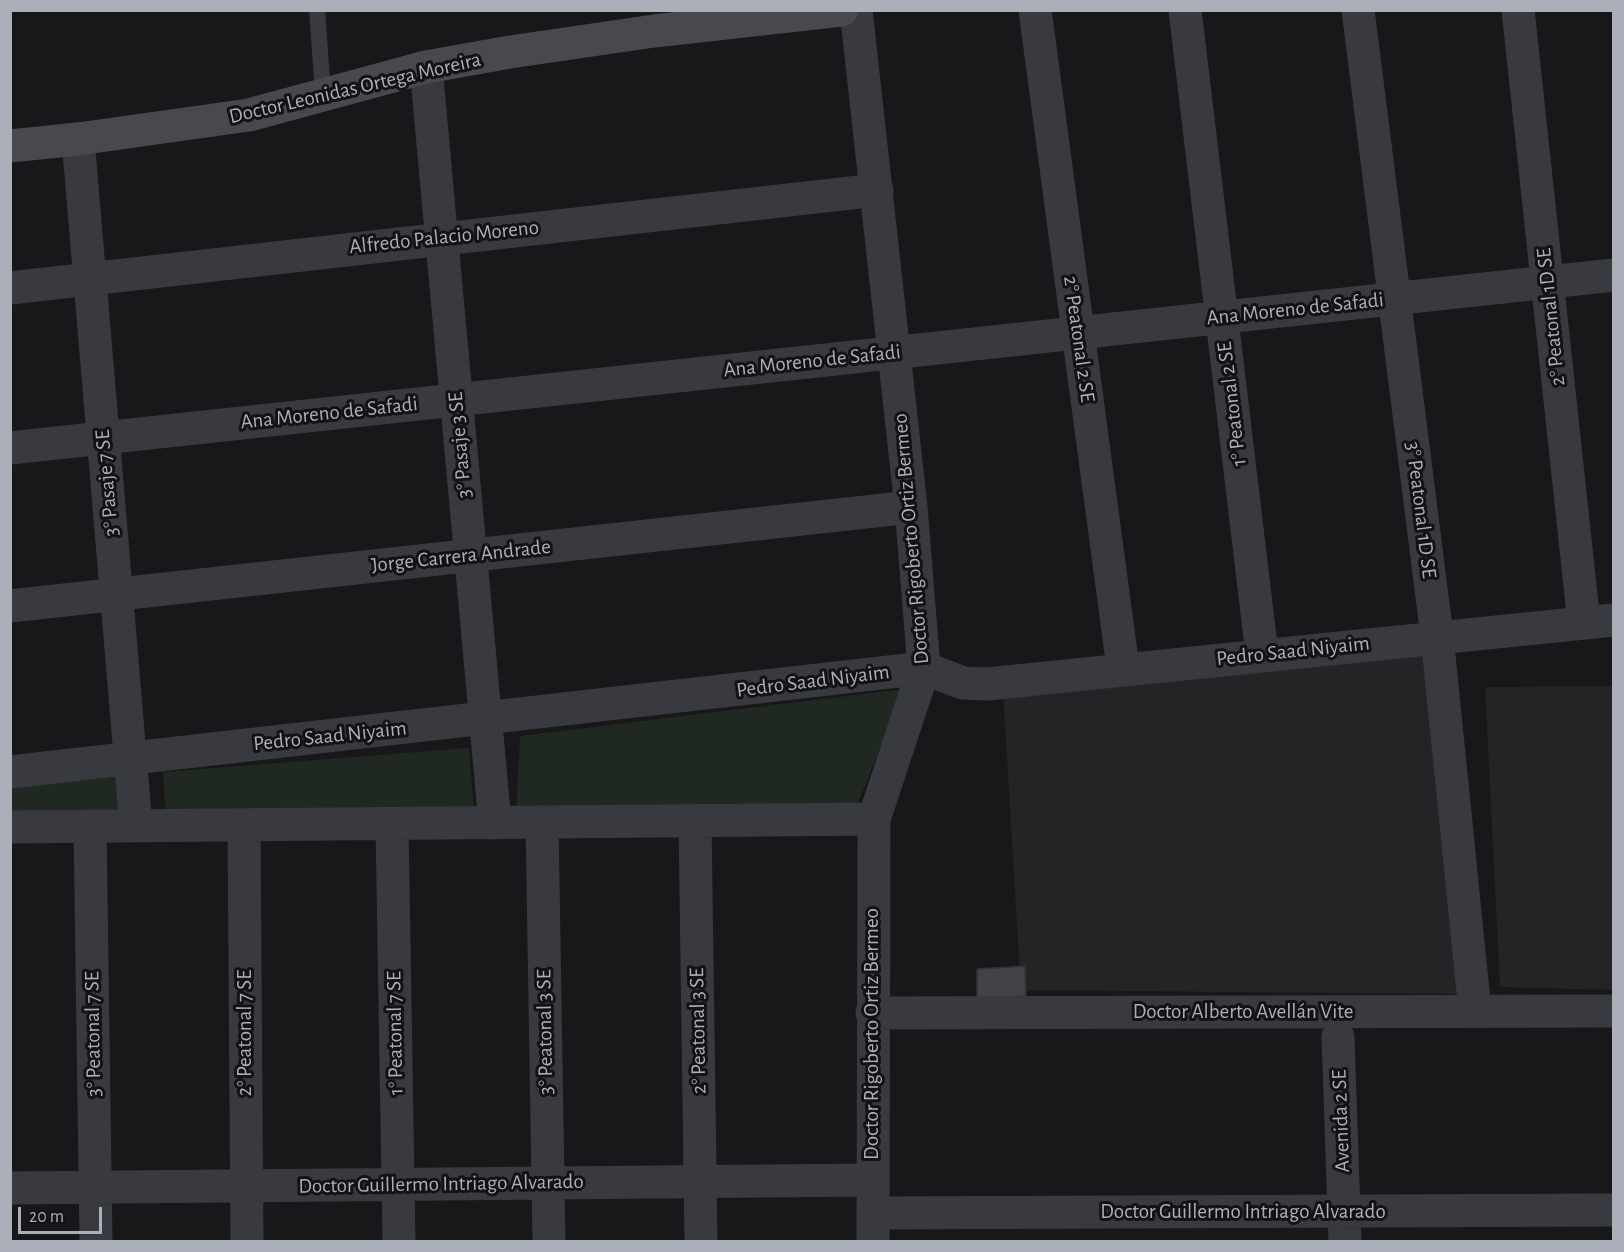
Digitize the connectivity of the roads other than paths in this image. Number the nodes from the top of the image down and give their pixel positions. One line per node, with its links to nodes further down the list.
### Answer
1 (317, 10): 9 (lane)
2 (842, 10): 8 (street, Doctor Leonidas Ortega Moreira)
3 (856, 10): 12 (street, Doctor Rigoberto Ortiz Bermeo)
4 (1035, 10): 20 (street, 2° Peatonal 2 SE)
5 (1185, 10): 19 (street, 1° Peatonal 2 SE)
6 (1358, 10): 18 (street, 3° Peatonal 1D SE)
7 (1518, 10): 16 (street, 2° Peatonal 1D SE)
8 (426, 67): 9 (street, Doctor Leonidas Ortega Moreira); 13 (street, 3° Pasaje 3 SE)
9 (323, 93): 10 (street, Doctor Leonidas Ortega Moreira)
10 (78, 140): 11 (street, Doctor Leonidas Ortega Moreira); 15 (street, 3° Pasaje 7 SE)
11 (10, 146)
12 (877, 190): 13 (street, Alfredo Palacio Moreno); 21 (street, Doctor Rigoberto Ortiz Bermeo)
13 (441, 238): 15 (street, Alfredo Palacio Moreno); 22 (street, 3° Pasaje 3 SE)
14 (1614, 274): 16 (street, Ana Moreno de Safadi)
15 (89, 277): 17 (street, Alfredo Palacio Moreno); 23 (street, 3° Pasaje 7 SE)
16 (1547, 282): 18 (street, Ana Moreno de Safadi); 29 (street, 2° Peatonal 1D SE)
17 (10, 288)
18 (1394, 298): 19 (street, Ana Moreno de Safadi); 30 (street, 3° Peatonal 1D SE)
19 (1222, 317): 20 (street, Ana Moreno de Safadi); 31 (street, 1° Peatonal 2 SE)
20 (1078, 332): 21 (street, Ana Moreno de Safadi); 33 (street, 2° Peatonal 2 SE)
21 (893, 352): 22 (street, Ana Moreno de Safadi); 25 (street, Doctor Rigoberto Ortiz Bermeo)
22 (456, 399): 23 (street, Ana Moreno de Safadi); 26 (street, 3° Pasaje 3 SE)
23 (103, 438): 24 (street, Ana Moreno de Safadi); 27 (street, 3° Pasaje 7 SE)
24 (10, 448)
25 (911, 507): 26 (street, Jorge Carrera Andrade); 32 (street, Doctor Rigoberto Ortiz Bermeo)
26 (470, 555): 27 (street, Jorge Carrera Andrade); 34 (street, 3° Pasaje 3 SE)
27 (116, 594): 28 (street, Jorge Carrera Andrade); 35 (street, 3° Pasaje 7 SE)
28 (10, 606)
29 (1599, 622): 30 (street, Pedro Saad Niyaim)
30 (1437, 636): 31 (street, Pedro Saad Niyaim); 46 (street, 3° Peatonal 1D SE)
31 (1262, 654): 33 (street, Pedro Saad Niyaim)
32 (924, 668): 33 (street, Pedro Saad Niyaim); 34 (street, Pedro Saad Niyaim); 37 (street, Doctor Rigoberto Ortiz Bermeo)
33 (1123, 668)
34 (485, 718): 35 (street, Pedro Saad Niyaim); 40 (street, 3° Pasaje 3 SE)
35 (130, 759): 36 (street, Pedro Saad Niyaim); 44 (street, 3° Pasaje 7 SE)
36 (10, 772)
37 (874, 819): 38 (street); 48 (street, Doctor Rigoberto Ortiz Bermeo)
38 (695, 821): 39 (street); 51 (street, 2° Peatonal 3 SE)
39 (542, 822): 40 (street); 52 (street, 3° Peatonal 3 SE)
40 (495, 823): 41 (street)
41 (392, 824): 42 (street); 53 (street, 1° Peatonal 7 SE)
42 (244, 825): 44 (street); 54 (street, 2° Peatonal 7 SE)
43 (90, 826): 44 (street); 45 (street); 55 (street, 3° Peatonal 7 SE)
44 (136, 826)
45 (10, 827)
46 (1475, 1011): 47 (street, Doctor Alberto Avellán Vite); 48 (street, Doctor Alberto Avellán Vite)
47 (1614, 1011)
48 (872, 1013): 50 (street, Doctor Rigoberto Ortiz Bermeo)
49 (1338, 1036): 58 (street, Avenida 2 SE)
50 (872, 1180): 51 (street, Doctor Guillermo Intriago Alvarado); 59 (street, Doctor Rigoberto Ortiz Bermeo)
51 (699, 1182): 52 (street, Doctor Guillermo Intriago Alvarado); 64 (street, 2° Peatonal 3 SE)
52 (548, 1183): 53 (street, Doctor Guillermo Intriago Alvarado); 63 (street, 3° Peatonal 3 SE)
53 (398, 1185): 54 (street, Doctor Guillermo Intriago Alvarado); 62 (street, 1° Peatonal 7 SE)
54 (246, 1186): 55 (street, Doctor Guillermo Intriago Alvarado); 61 (street, 2° Peatonal 7 SE)
55 (95, 1187): 56 (street, Doctor Guillermo Intriago Alvarado); 60 (street, 3° Peatonal 7 SE)
56 (10, 1188)
57 (1614, 1210): 58 (street, Doctor Guillermo Intriago Alvarado)
58 (1345, 1227): 59 (street, Doctor Guillermo Intriago Alvarado)
59 (873, 1228)
60 (96, 1242)
61 (247, 1242)
62 (399, 1242)
63 (549, 1242)
64 (701, 1242)

